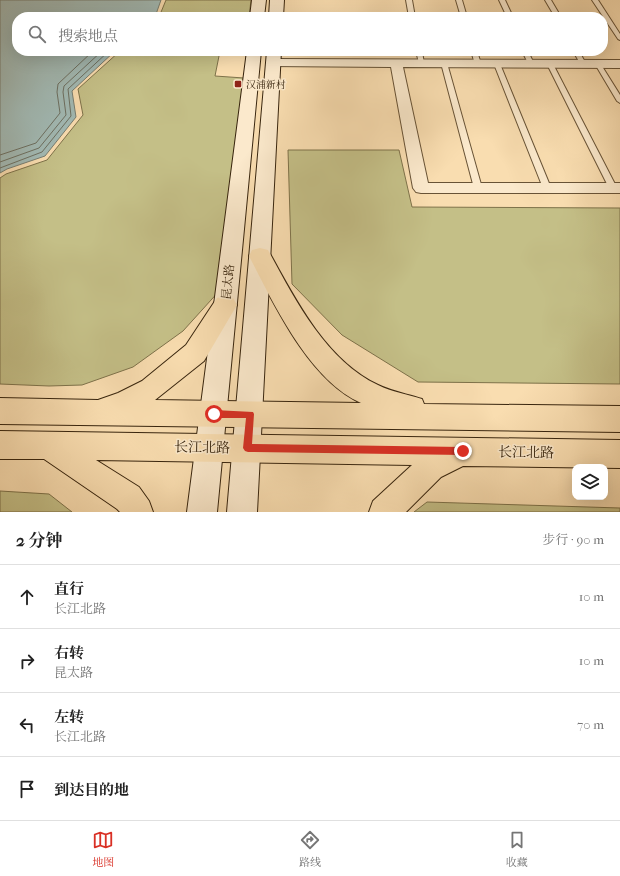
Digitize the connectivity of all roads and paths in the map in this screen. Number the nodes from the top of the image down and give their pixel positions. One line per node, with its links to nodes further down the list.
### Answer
1 (259, 0): 8 (main road)
2 (277, 0): 9 (main road)
3 (409, 0): 10 (lane)
4 (459, 0): 11 (lane)
5 (502, 0): 12 (lane)
6 (548, 0): 13 (lane)
7 (595, 0): 14 (lane)
8 (258, 12)
9 (276, 12)
10 (411, 12)
11 (463, 12)
12 (508, 12)
13 (555, 12)
14 (603, 12)
15 (608, 20): 16 (lane)
16 (620, 38)
17 (253, 56): 38 (main road, 昆太路)
18 (420, 56): 24 (lane)
19 (476, 56): 26 (lane)
20 (527, 56): 28 (lane)
21 (579, 56): 30 (lane)
22 (273, 57): 23 (street); 37 (main road)
23 (396, 63): 24 (street); 34 (street)
24 (422, 63): 25 (street)
25 (444, 64): 26 (street); 34 (lane)
26 (478, 64): 27 (street)
27 (497, 64): 28 (street); 35 (lane)
28 (531, 64): 29 (street)
29 (550, 64): 30 (street); 36 (lane)
30 (583, 64): 31 (street)
31 (598, 64): 32 (street); 33 (lane)
32 (620, 64)
33 (620, 101)
34 (478, 188): 35 (street)
35 (547, 188): 36 (street)
36 (617, 188)
37 (260, 256): 42 (main road); 43 (main road)
38 (225, 305): 40 (main road); 41 (main road, 昆太路)
39 (0, 411): 40 (main road)
40 (83, 412): 41 (main road)
41 (214, 414): 42 (main road); 47 (main road, 昆太路)
42 (250, 414): 43 (main road); 48 (main road)
43 (461, 417): 44 (main road)
44 (620, 419)
45 (0, 445): 46 (main road, 长江北路)
46 (46, 445): 47 (main road, 长江北路); 51 (main road)
47 (209, 447): 48 (main road, 长江北路); 52 (main road, 昆太路)
48 (248, 448): 49 (main road, 长江北路); 53 (main road)
49 (463, 451): 50 (main road, 长江北路); 54 (main road)
50 (620, 454)
51 (138, 512)
52 (202, 512)
53 (242, 512)
54 (384, 512)

